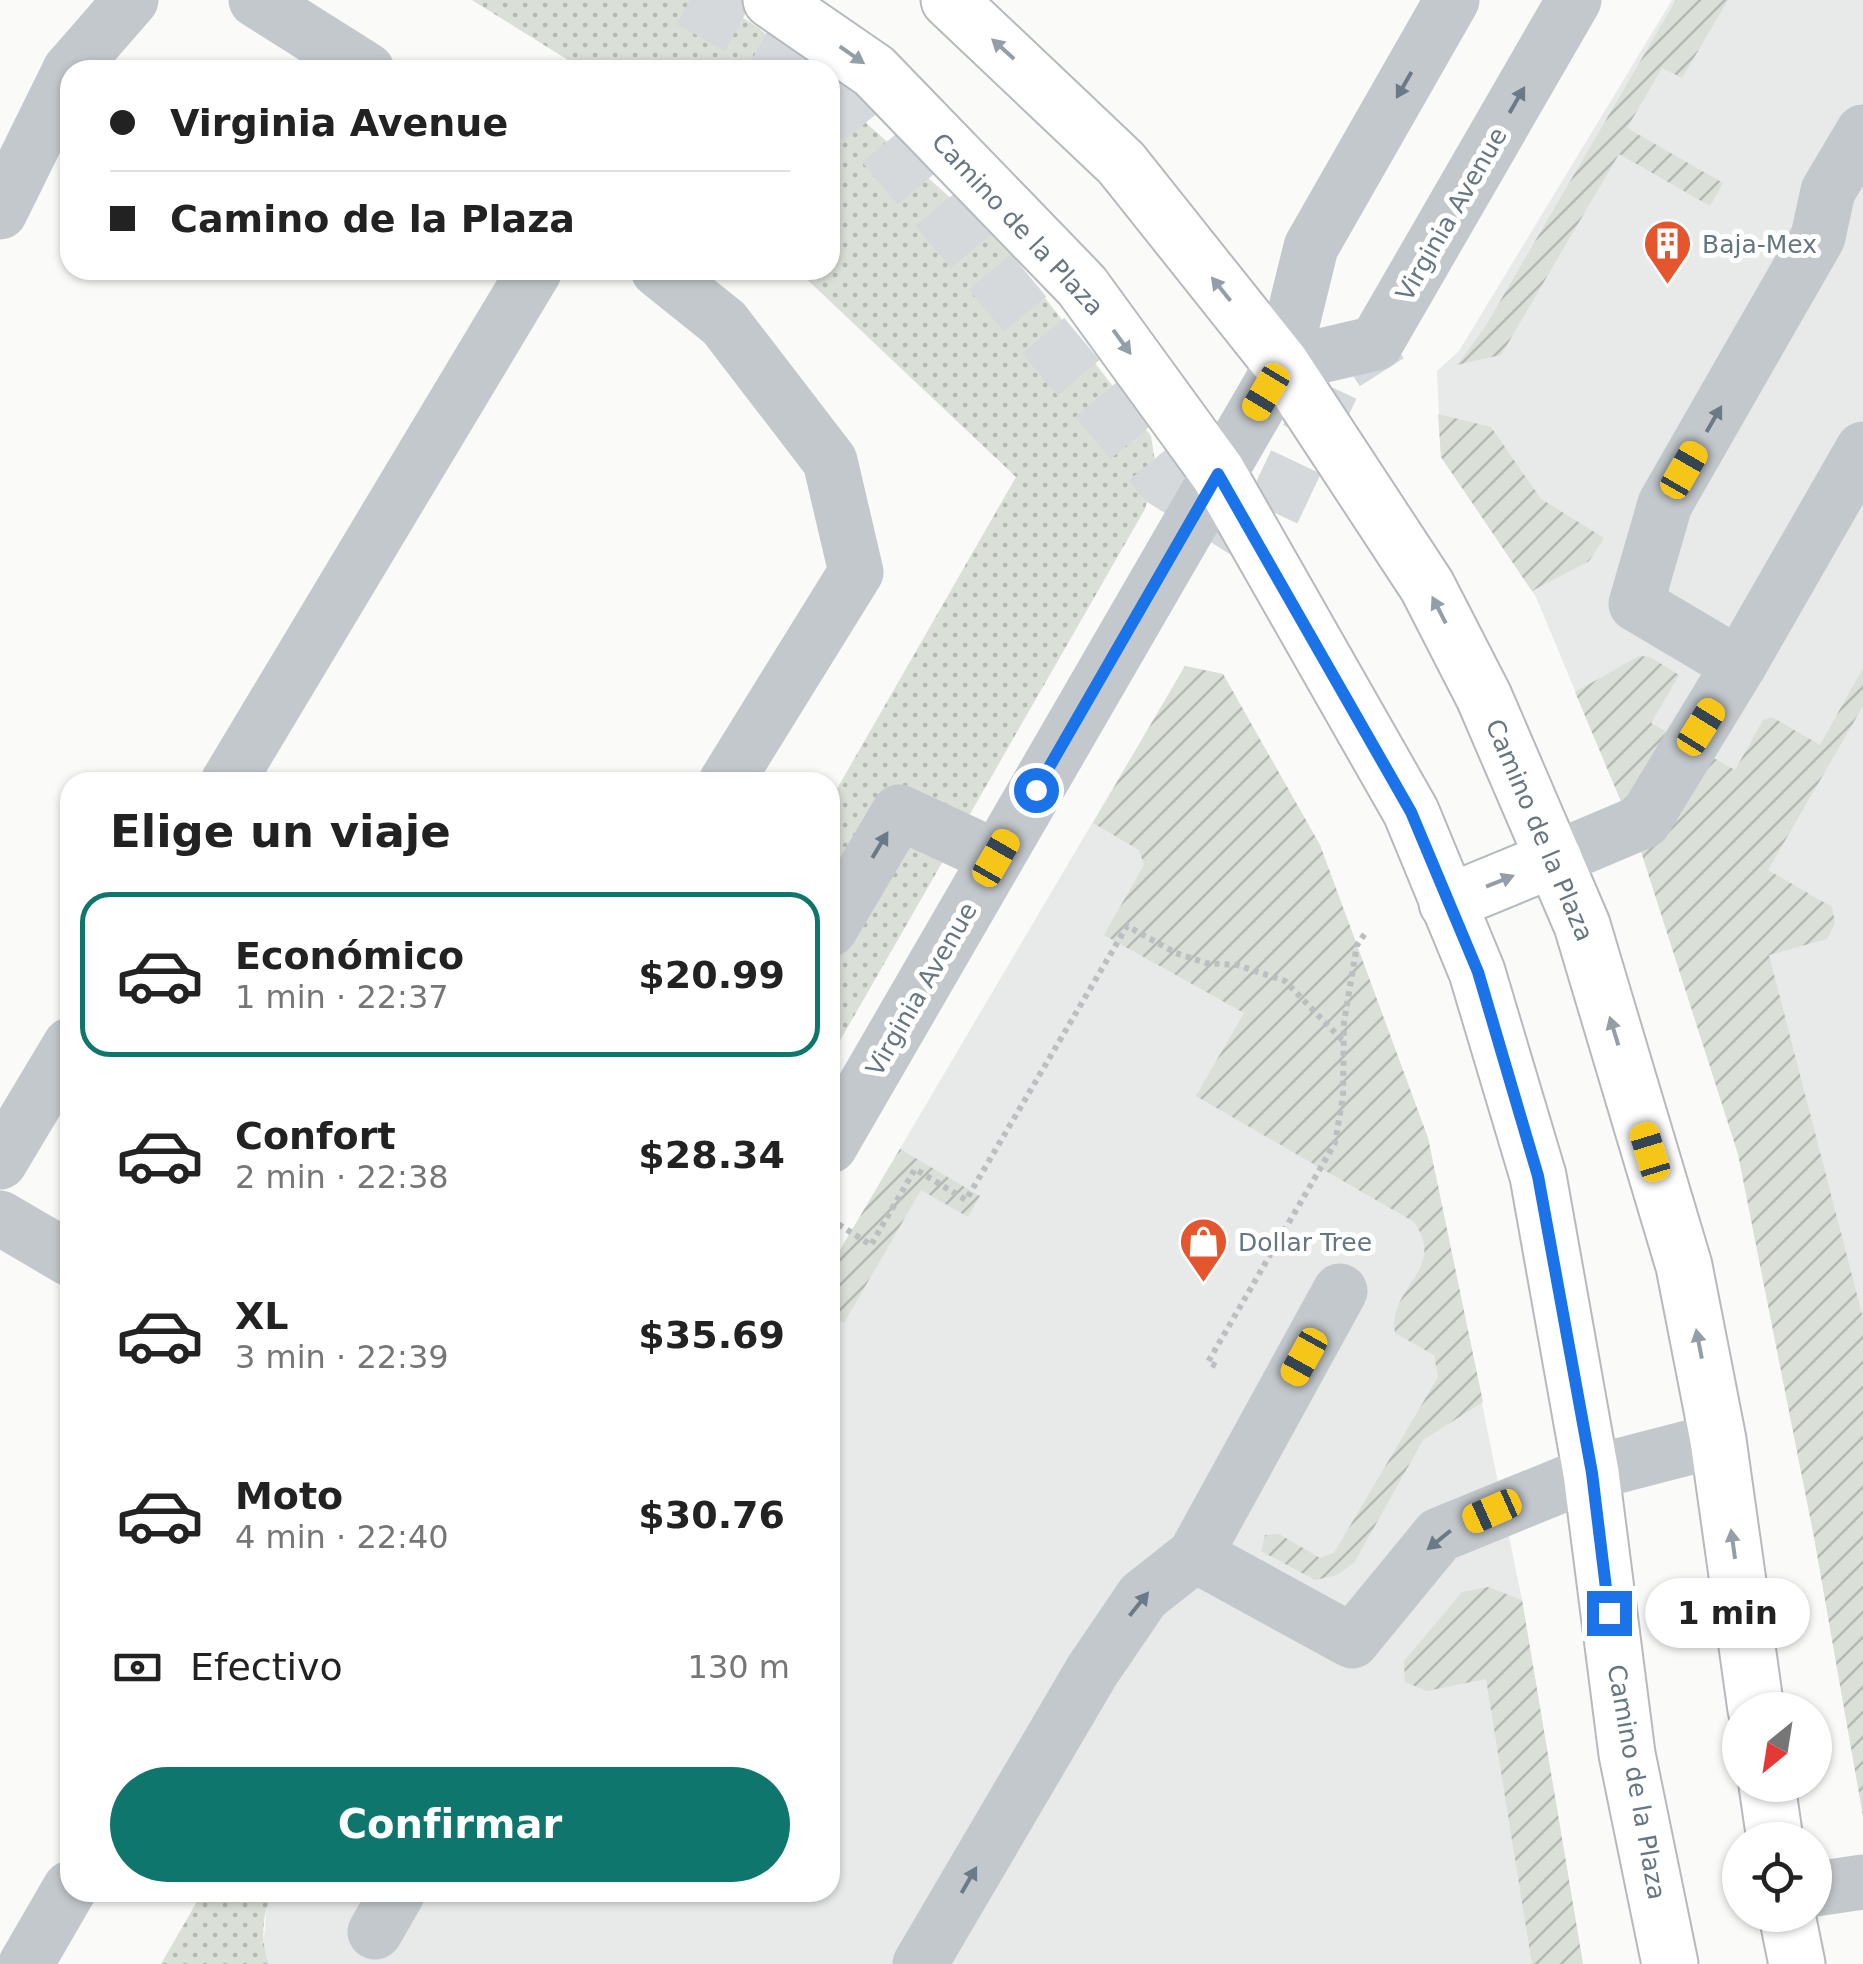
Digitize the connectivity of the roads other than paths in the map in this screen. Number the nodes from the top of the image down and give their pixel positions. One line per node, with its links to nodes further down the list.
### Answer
1 (131, 0): 7 (street)
2 (256, 0): 8 (street)
3 (772, 0): 16 (main road, Camino de la Plaza, one-way to 16)
4 (949, 0): 14 (main road, Camino de la Plaza, one-way to 4)
5 (1452, 0): 14 (street, Virginia Avenue, one-way to 14)
6 (1574, 0): 14 (street, Virginia Avenue, one-way to 6)
7 (79, 60)
8 (351, 60)
9 (60, 90): 11 (street)
10 (1863, 132): 17 (street, one-way to 10)
11 (0, 212)
12 (529, 280): 18 (street)
13 (670, 280): 19 (street)
14 (1282, 365): 16 (street, Virginia Avenue); 21 (main road, Camino de la Plaza, one-way to 14)
15 (1863, 449): 17 (street)
16 (1218, 474): 20 (street, Virginia Avenue); 22 (main road, Camino de la Plaza)
17 (1739, 665): 21 (street)
18 (234, 772)
19 (732, 772)
20 (996, 858): 23 (street, one-way to 20); 25 (street, Virginia Avenue)
21 (1554, 858): 22 (main road, one-way to 21); 30 (main road, Camino de la Plaza, one-way to 21)
22 (1447, 902): 31 (main road, Camino de la Plaza)
23 (840, 912)
24 (60, 1062): 26 (street)
25 (840, 1129)
26 (0, 1162)
27 (0, 1218): 28 (street)
28 (60, 1253)
29 (1340, 1291): 32 (street)
30 (1718, 1440): 31 (street); 33 (main road, Camino de la Plaza, one-way to 30)
31 (1592, 1473): 32 (street, one-way to 32); 40 (main road, Camino de la Plaza)
32 (1195, 1555): 39 (street, one-way to 32)
33 (1753, 1692)
34 (1863, 1882): 35 (street)
35 (1832, 1887)
36 (62, 1902): 38 (street)
37 (1790, 1932): 41 (main road)
38 (26, 1964)
39 (920, 1964)
40 (1670, 1964)
41 (1797, 1964)

